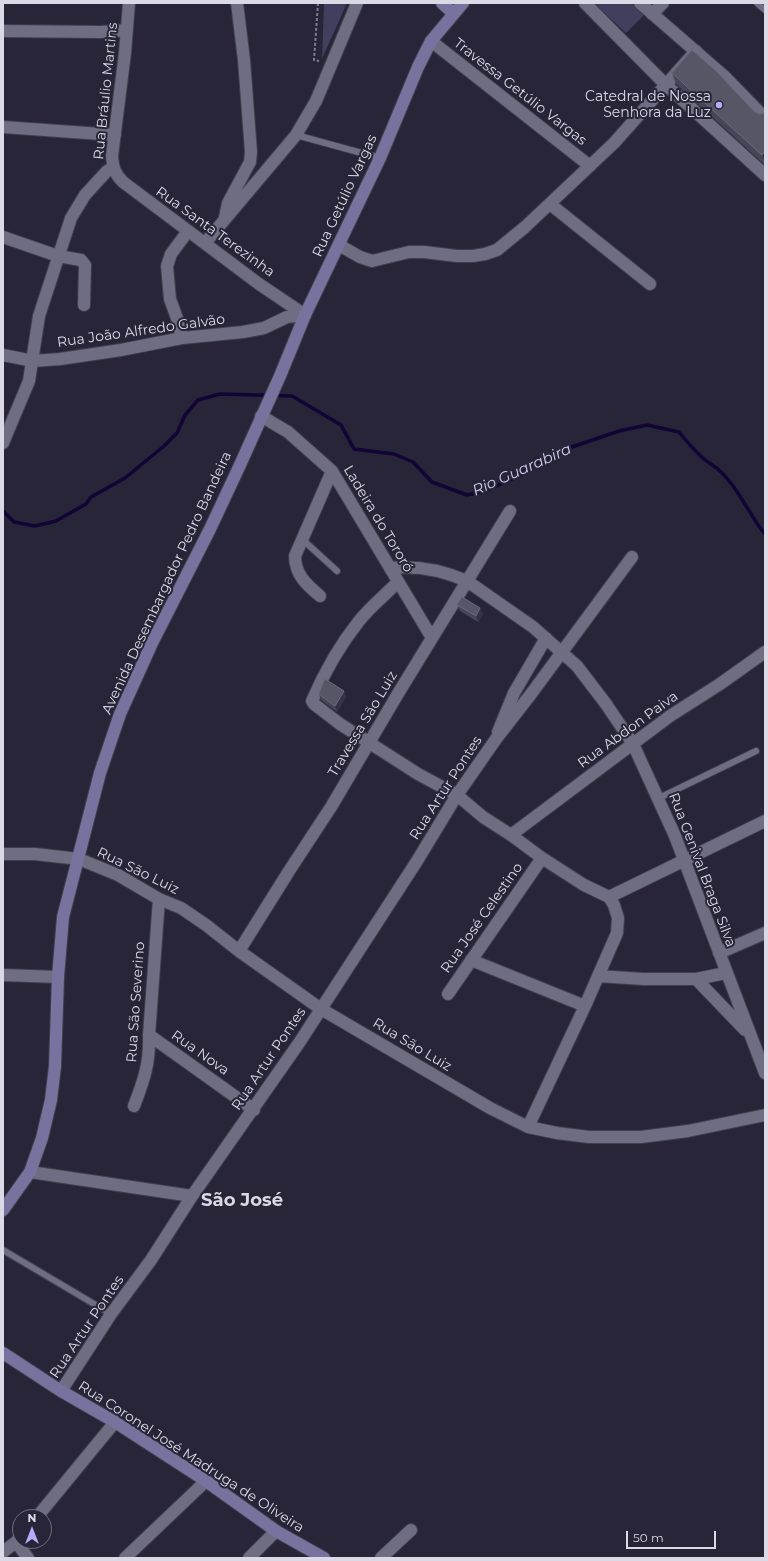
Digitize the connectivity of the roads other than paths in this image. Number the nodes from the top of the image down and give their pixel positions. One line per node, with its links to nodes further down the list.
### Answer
1 (129, 3): 13 (street, Rua Bráulio Martins)
2 (237, 3): 27 (street)
3 (357, 3): 21 (street)
4 (442, 3): 11 (main road)
5 (463, 3): 11 (main road, Rua Getúlio Vargas)
6 (585, 3): 17 (street)
7 (640, 3): 12 (street)
8 (663, 3): 12 (street)
9 (757, 3): 10 (lane)
10 (765, 10)
11 (453, 13): 15 (main road, Rua Getúlio Vargas)
12 (652, 14): 16 (street)
13 (127, 30): 14 (street); 20 (street, Rua Bráulio Martins)
14 (3, 31)
15 (431, 41): 22 (main road, Rua Getúlio Vargas); 23 (street, Travessa Getúlio Vargas)
16 (696, 51): 17 (street); 18 (street)
17 (665, 84): 23 (street); 25 (street)
18 (765, 118)
19 (3, 126): 20 (street)
20 (115, 135): 24 (street, Rua Bráulio Martins)
21 (296, 135): 22 (lane); 27 (street)
22 (380, 158): 31 (main road, Rua Getúlio Vargas)
23 (590, 166): 26 (street)
24 (113, 168): 28 (street, Rua Santa Terezinha); 32 (street, Rua Bráulio Martins)
25 (765, 175)
26 (550, 204): 31 (street); 33 (street)
27 (224, 221): 30 (street)
28 (188, 231): 30 (street, Rua Santa Terezinha); 36 (street)
29 (3, 237): 32 (street)
30 (205, 243): 35 (street, Rua Santa Terezinha)
31 (339, 245): 35 (main road, Rua Getúlio Vargas)
32 (58, 256): 34 (street); 38 (street, Rua Bráulio Martins)
33 (650, 284)
34 (84, 305)
35 (305, 315): 36 (street, Rua João Alfredo Galvão); 39 (main road, Rua Getúlio Vargas)
36 (182, 338): 38 (street, Rua João Alfredo Galvão)
37 (3, 356): 38 (street, Rua João Alfredo Galvão)
38 (33, 361): 40 (street, Rua Bráulio Martins)
39 (263, 412): 41 (street, Ladeira do Tororó); 64 (main road, Avenida Desembargador Pedro Bandeira)
40 (3, 443)
41 (332, 471): 43 (street); 45 (street, Ladeira do Tororó)
42 (510, 511): 47 (street, Travessa São Luiz)
43 (302, 539): 46 (lane); 49 (street)
44 (632, 557): 52 (street, Rua Artur Pontes)
45 (390, 568): 47 (street, Rua Genival Braga Silva); 48 (street, Ladeira do Tororó)
46 (337, 571)
47 (467, 581): 50 (street, Travessa São Luiz); 51 (street, Rua Genival Braga Silva)
48 (398, 582): 50 (street, Ladeira do Tororó); 55 (street)
49 (320, 596)
50 (432, 638): 55 (street, Travessa São Luiz)
51 (546, 638): 52 (street, Rua Genival Braga Silva); 54 (street, Rua Artur Pontes)
52 (561, 652): 54 (street, Rua Artur Pontes); 56 (street, Rua Genival Braga Silva)
53 (765, 652): 56 (street, Rua Abdon Paiva)
54 (496, 739): 58 (street, Rua Artur Pontes)
55 (370, 742): 58 (street); 69 (street, Travessa São Luiz)
56 (633, 744): 59 (street, Rua Genival Braga Silva); 61 (street, Rua Abdon Paiva)
57 (756, 751): 59 (lane)
58 (457, 795): 61 (street); 79 (street, Rua Artur Pontes)
59 (659, 798): 65 (street, Rua Genival Braga Silva)
60 (765, 820): 65 (street)
61 (511, 835): 63 (street)
62 (3, 854): 64 (street, Rua São Luiz)
63 (542, 858): 66 (street); 71 (street, Rua José Celestino)
64 (78, 859): 67 (street, Rua São Luiz); 75 (main road, Avenida Desembargador Pedro Bandeira)
65 (685, 861): 66 (street); 70 (street, Rua Genival Braga Silva)
66 (609, 897): 74 (street)
67 (159, 899): 69 (street, Rua São Luiz); 81 (street, Rua São Severino)
68 (765, 933): 70 (street)
69 (240, 951): 79 (street, Rua São Luiz)
70 (719, 953): 72 (street, Rua Genival Braga Silva)
71 (471, 960): 77 (street, Rua José Celestino); 78 (street)
72 (726, 973): 76 (street); 80 (street, Rua Genival Braga Silva)
73 (3, 975): 75 (street)
74 (598, 976): 76 (street); 78 (street)
75 (58, 977): 87 (main road, Avenida Desembargador Pedro Bandeira)
76 (696, 979): 80 (street, Rua Genival Braga Silva)
77 (448, 994)
78 (585, 1006): 86 (street)
79 (321, 1009): 84 (street, Rua Artur Pontes); 86 (street, Rua São Luiz)
80 (749, 1033): 82 (street, Rua Genival Braga Silva)
81 (149, 1035): 83 (street, Rua São Severino); 84 (street, Rua Nova)
82 (765, 1073)
83 (134, 1106)
84 (254, 1110): 88 (street, Rua Artur Pontes)
85 (765, 1115): 86 (street, Rua São Luiz)
86 (528, 1127)
87 (30, 1172): 88 (street); 89 (main road, Avenida Desembargador Pedro Bandeira)
88 (192, 1196): 91 (street, Rua Artur Pontes)
89 (3, 1210)
90 (3, 1250): 91 (lane)
91 (111, 1314): 93 (street, Rua Artur Pontes)
92 (3, 1353): 93 (main road, Rua Coronel José Madruga de Oliveira)
93 (61, 1392): 94 (main road, Rua Coronel José Madruga de Oliveira)
94 (115, 1422): 95 (main road, Rua Coronel José Madruga de Oliveira); 96 (street)
95 (206, 1481): 98 (main road, Rua Coronel José Madruga de Oliveira); 103 (street)
96 (44, 1509)
97 (411, 1530): 106 (street)
98 (276, 1531): 104 (street); 105 (main road, Rua Coronel José Madruga de Oliveira)
99 (12, 1545): 101 (street)
100 (23, 1549): 102 (street)
101 (3, 1552)
102 (28, 1558)
103 (125, 1558)
104 (249, 1558)
105 (324, 1558)
106 (381, 1558)

